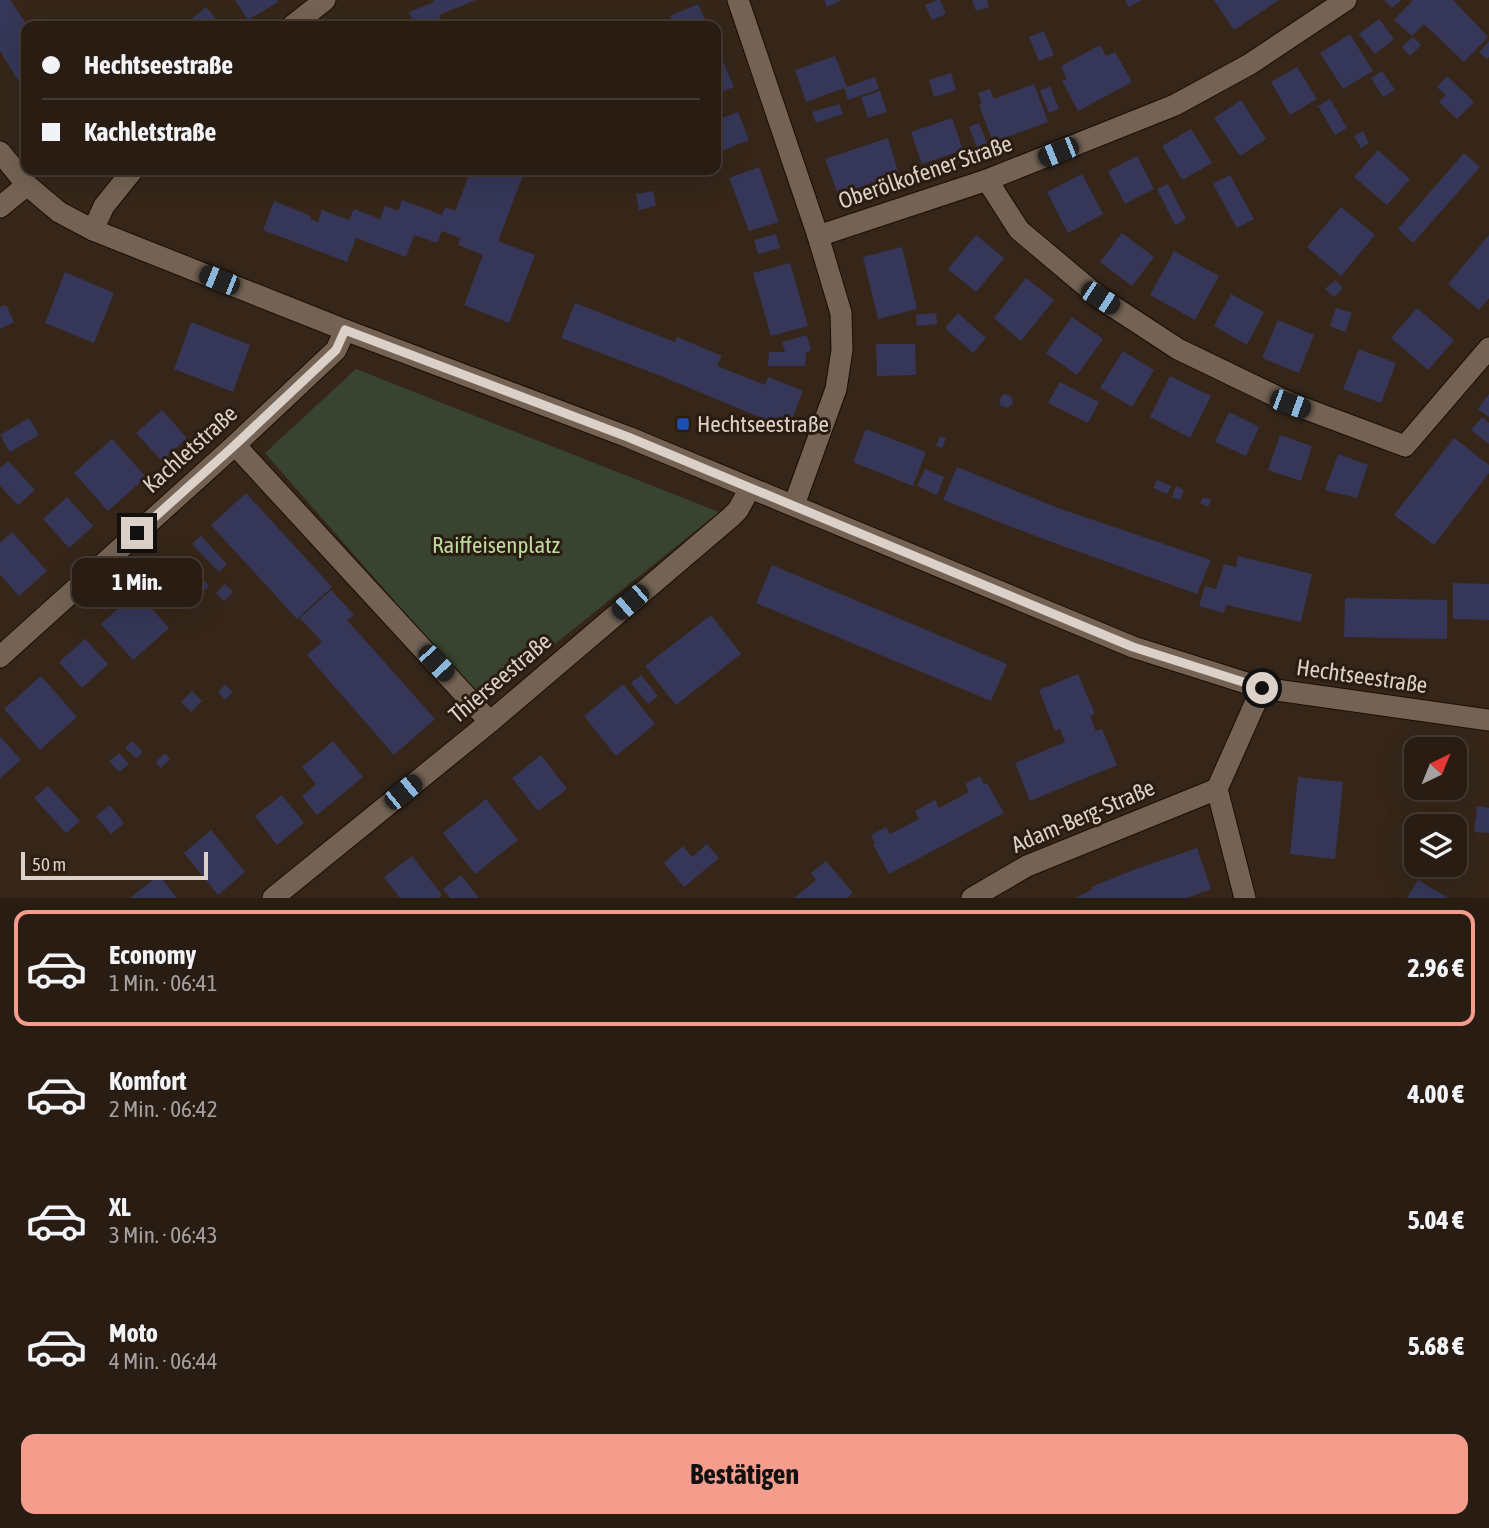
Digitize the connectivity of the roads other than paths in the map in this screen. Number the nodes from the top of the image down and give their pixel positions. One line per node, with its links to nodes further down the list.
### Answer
1 (325, 0): 4 (street)
2 (738, 0): 11 (street)
3 (1346, 0): 7 (street, Oberölkofener Straße)
4 (298, 21)
5 (0, 152): 8 (street, Hechtseestraße)
6 (129, 175): 10 (street)
7 (987, 180): 11 (street, Oberölkofener Straße); 13 (street)
8 (27, 185): 9 (street); 10 (street, Hechtseestraße)
9 (0, 207)
10 (93, 230): 12 (street, Hechtseestraße)
11 (818, 236): 16 (street)
12 (345, 330): 14 (street, Kachletstraße); 15 (street, Hechtseestraße)
13 (1489, 348)
14 (235, 445): 17 (street, Kachletstraße); 20 (street)
15 (750, 488): 16 (street, Hechtseestraße); 20 (street, Thierseestraße)
16 (794, 505): 18 (street, Hechtseestraße)
17 (0, 657)
18 (1262, 688): 19 (street, Hechtseestraße); 21 (street)
19 (1489, 720)
20 (490, 722): 22 (street, Thierseestraße)
21 (1217, 789): 23 (street, Adam-Berg-Straße); 24 (street)
22 (273, 898)
23 (971, 898)
24 (1245, 898)

